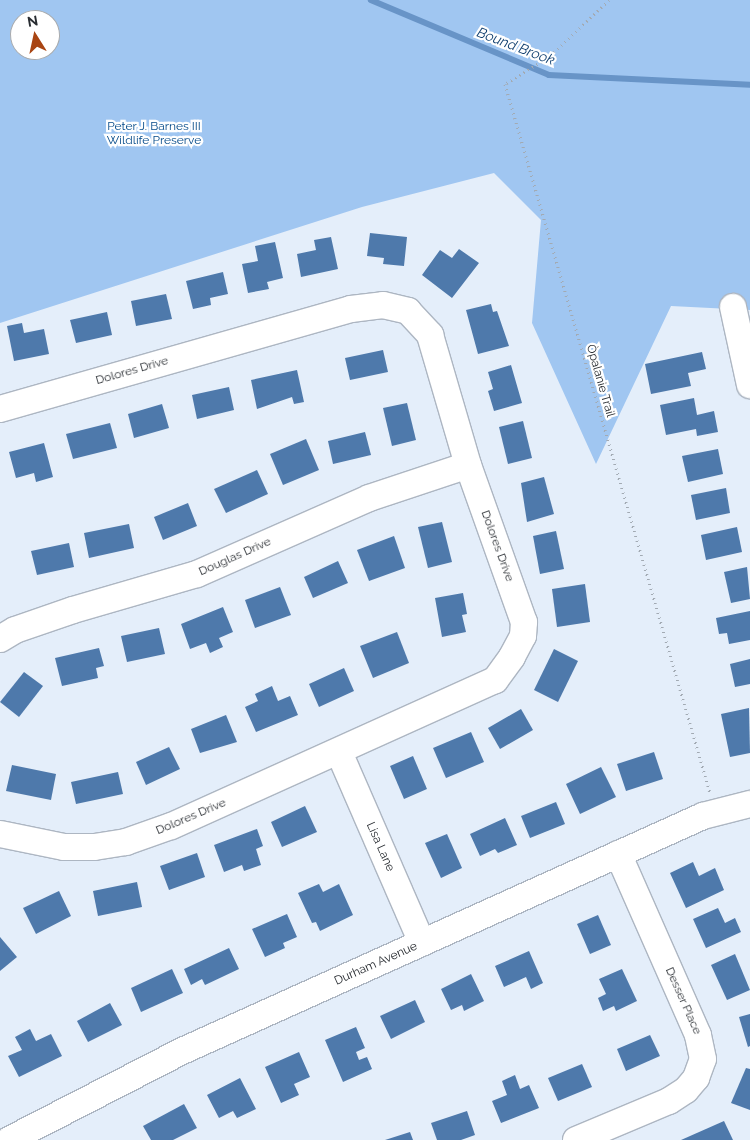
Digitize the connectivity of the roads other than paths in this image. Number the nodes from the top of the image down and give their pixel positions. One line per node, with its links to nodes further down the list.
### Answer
1 (733, 307): 2 (street)
2 (750, 385)
3 (0, 409): 4 (street, Dolores Drive)
4 (468, 466): 5 (street, Douglas Drive); 6 (street, Dolores Drive)
5 (0, 638)
6 (339, 752): 8 (street, Dolores Drive); 10 (street, Lisa Lane)
7 (750, 804): 9 (street, Durham Avenue)
8 (0, 834)
9 (618, 854): 10 (street, Durham Avenue); 12 (street, Desser Place)
10 (422, 943): 11 (street, Durham Avenue)
11 (9, 1140)
12 (576, 1140)

